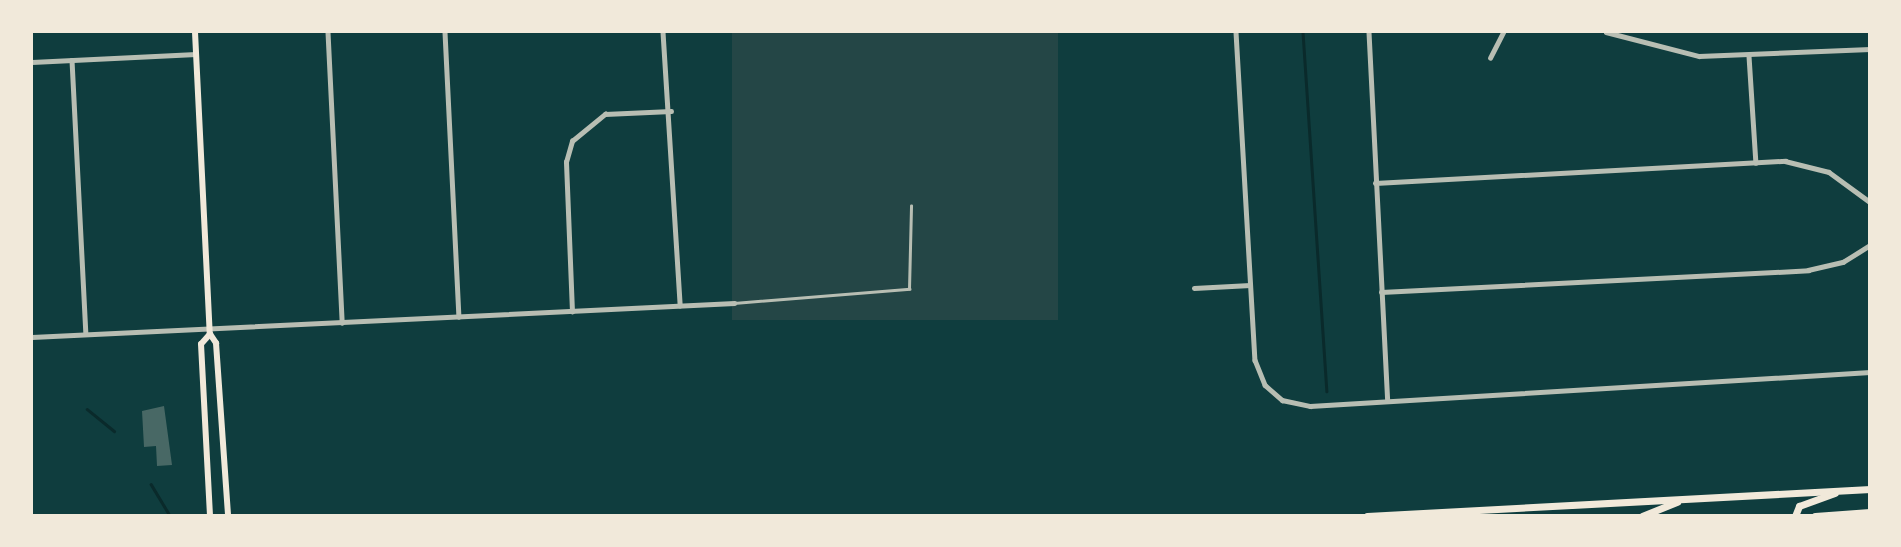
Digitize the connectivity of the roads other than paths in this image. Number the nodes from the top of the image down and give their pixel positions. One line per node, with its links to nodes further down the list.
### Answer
1 (195, 32): 10 (main road)
2 (328, 32): 28 (street)
3 (445, 32): 27 (street)
4 (663, 32): 15 (street)
5 (1236, 32): 21 (street)
6 (1369, 32): 17 (street)
7 (1503, 32): 12 (street)
8 (1606, 32): 11 (street)
9 (1870, 49): 11 (street)
10 (196, 54): 13 (street); 29 (main road)
11 (1749, 56): 16 (street)
12 (1490, 58)
13 (72, 60): 14 (street); 30 (street)
14 (32, 62)
15 (671, 111): 25 (street); 26 (street)
16 (1756, 163): 17 (street); 18 (street)
17 (1375, 183): 23 (street)
18 (1870, 202)
19 (911, 206): 24 (lane)
20 (1870, 245): 23 (street)
21 (1250, 285): 22 (street); 33 (street)
22 (1194, 288)
23 (1381, 292): 33 (street)
24 (734, 303): 25 (street)
25 (680, 305): 26 (street)
26 (572, 312): 27 (street)
27 (459, 317): 28 (street)
28 (342, 323): 29 (street)
29 (209, 331): 30 (street); 39 (main road); 40 (main road)
30 (86, 334): 31 (street)
31 (32, 337)
32 (1870, 372): 33 (street)
33 (1388, 401)
34 (1870, 489): 35 (main road)
35 (1842, 490): 36 (main road); 43 (main road)
36 (1681, 500): 38 (main road); 42 (main road)
37 (1870, 512): 44 (main road)
38 (1380, 515): 41 (main road)
39 (210, 516)
40 (228, 516)
41 (1367, 516)
42 (1642, 516)
43 (1795, 516)
44 (1815, 516)

